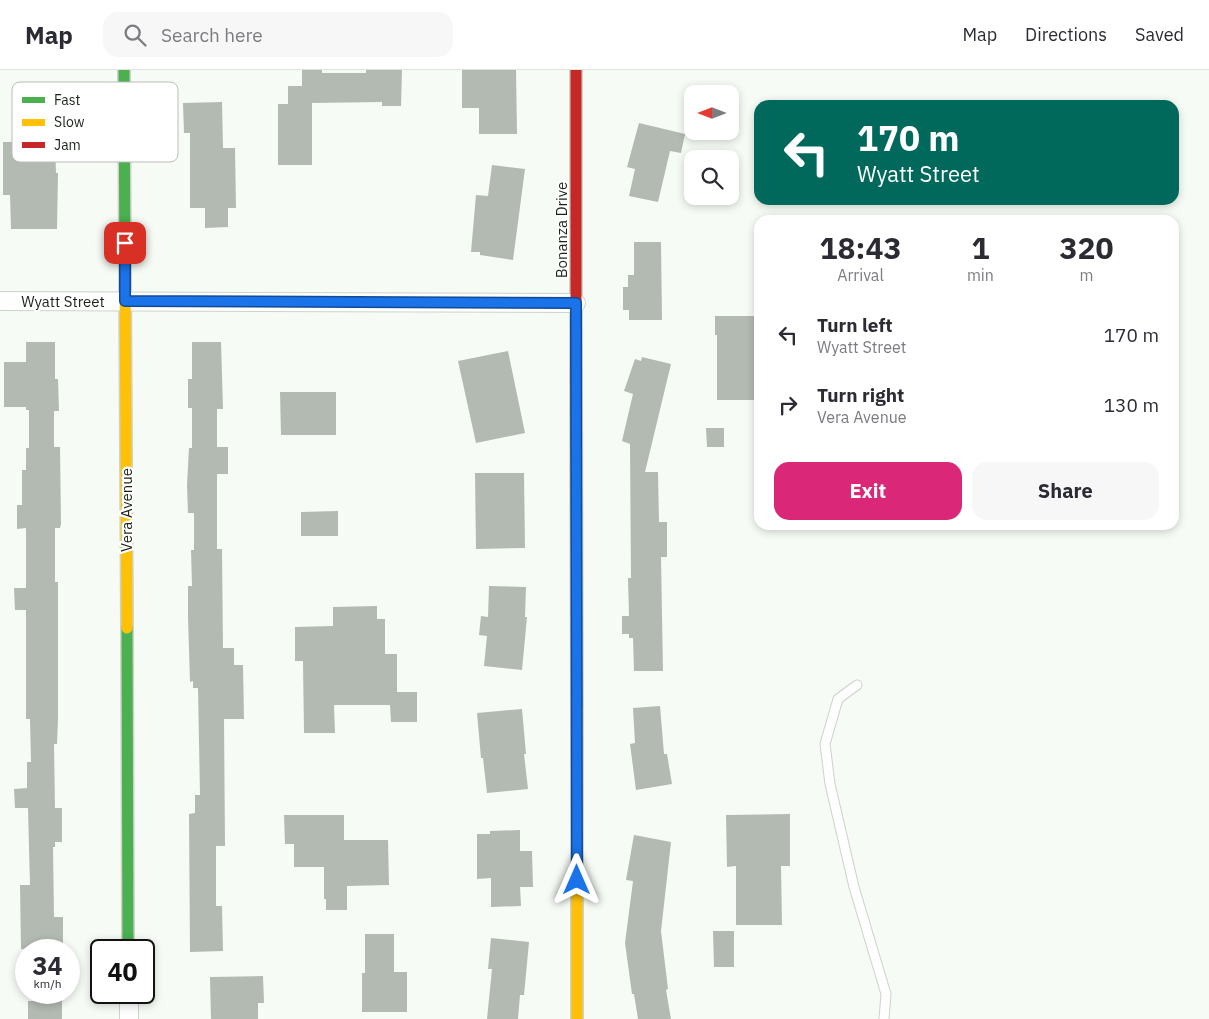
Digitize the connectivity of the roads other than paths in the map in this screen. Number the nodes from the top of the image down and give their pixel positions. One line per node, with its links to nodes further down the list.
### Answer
1 (576, 70): 5 (street, Bonanza Drive)
2 (124, 162): 4 (street, Vera Avenue)
3 (0, 301): 4 (street, Wyatt Street)
4 (125, 301): 5 (street, Wyatt Street); 7 (street, Vera Avenue)
5 (576, 303): 10 (street, Bonanza Drive)
6 (857, 685): 11 (lane)
7 (128, 939)
8 (128, 1004): 9 (street)
9 (129, 1019)
10 (577, 1019)
11 (884, 1019)

